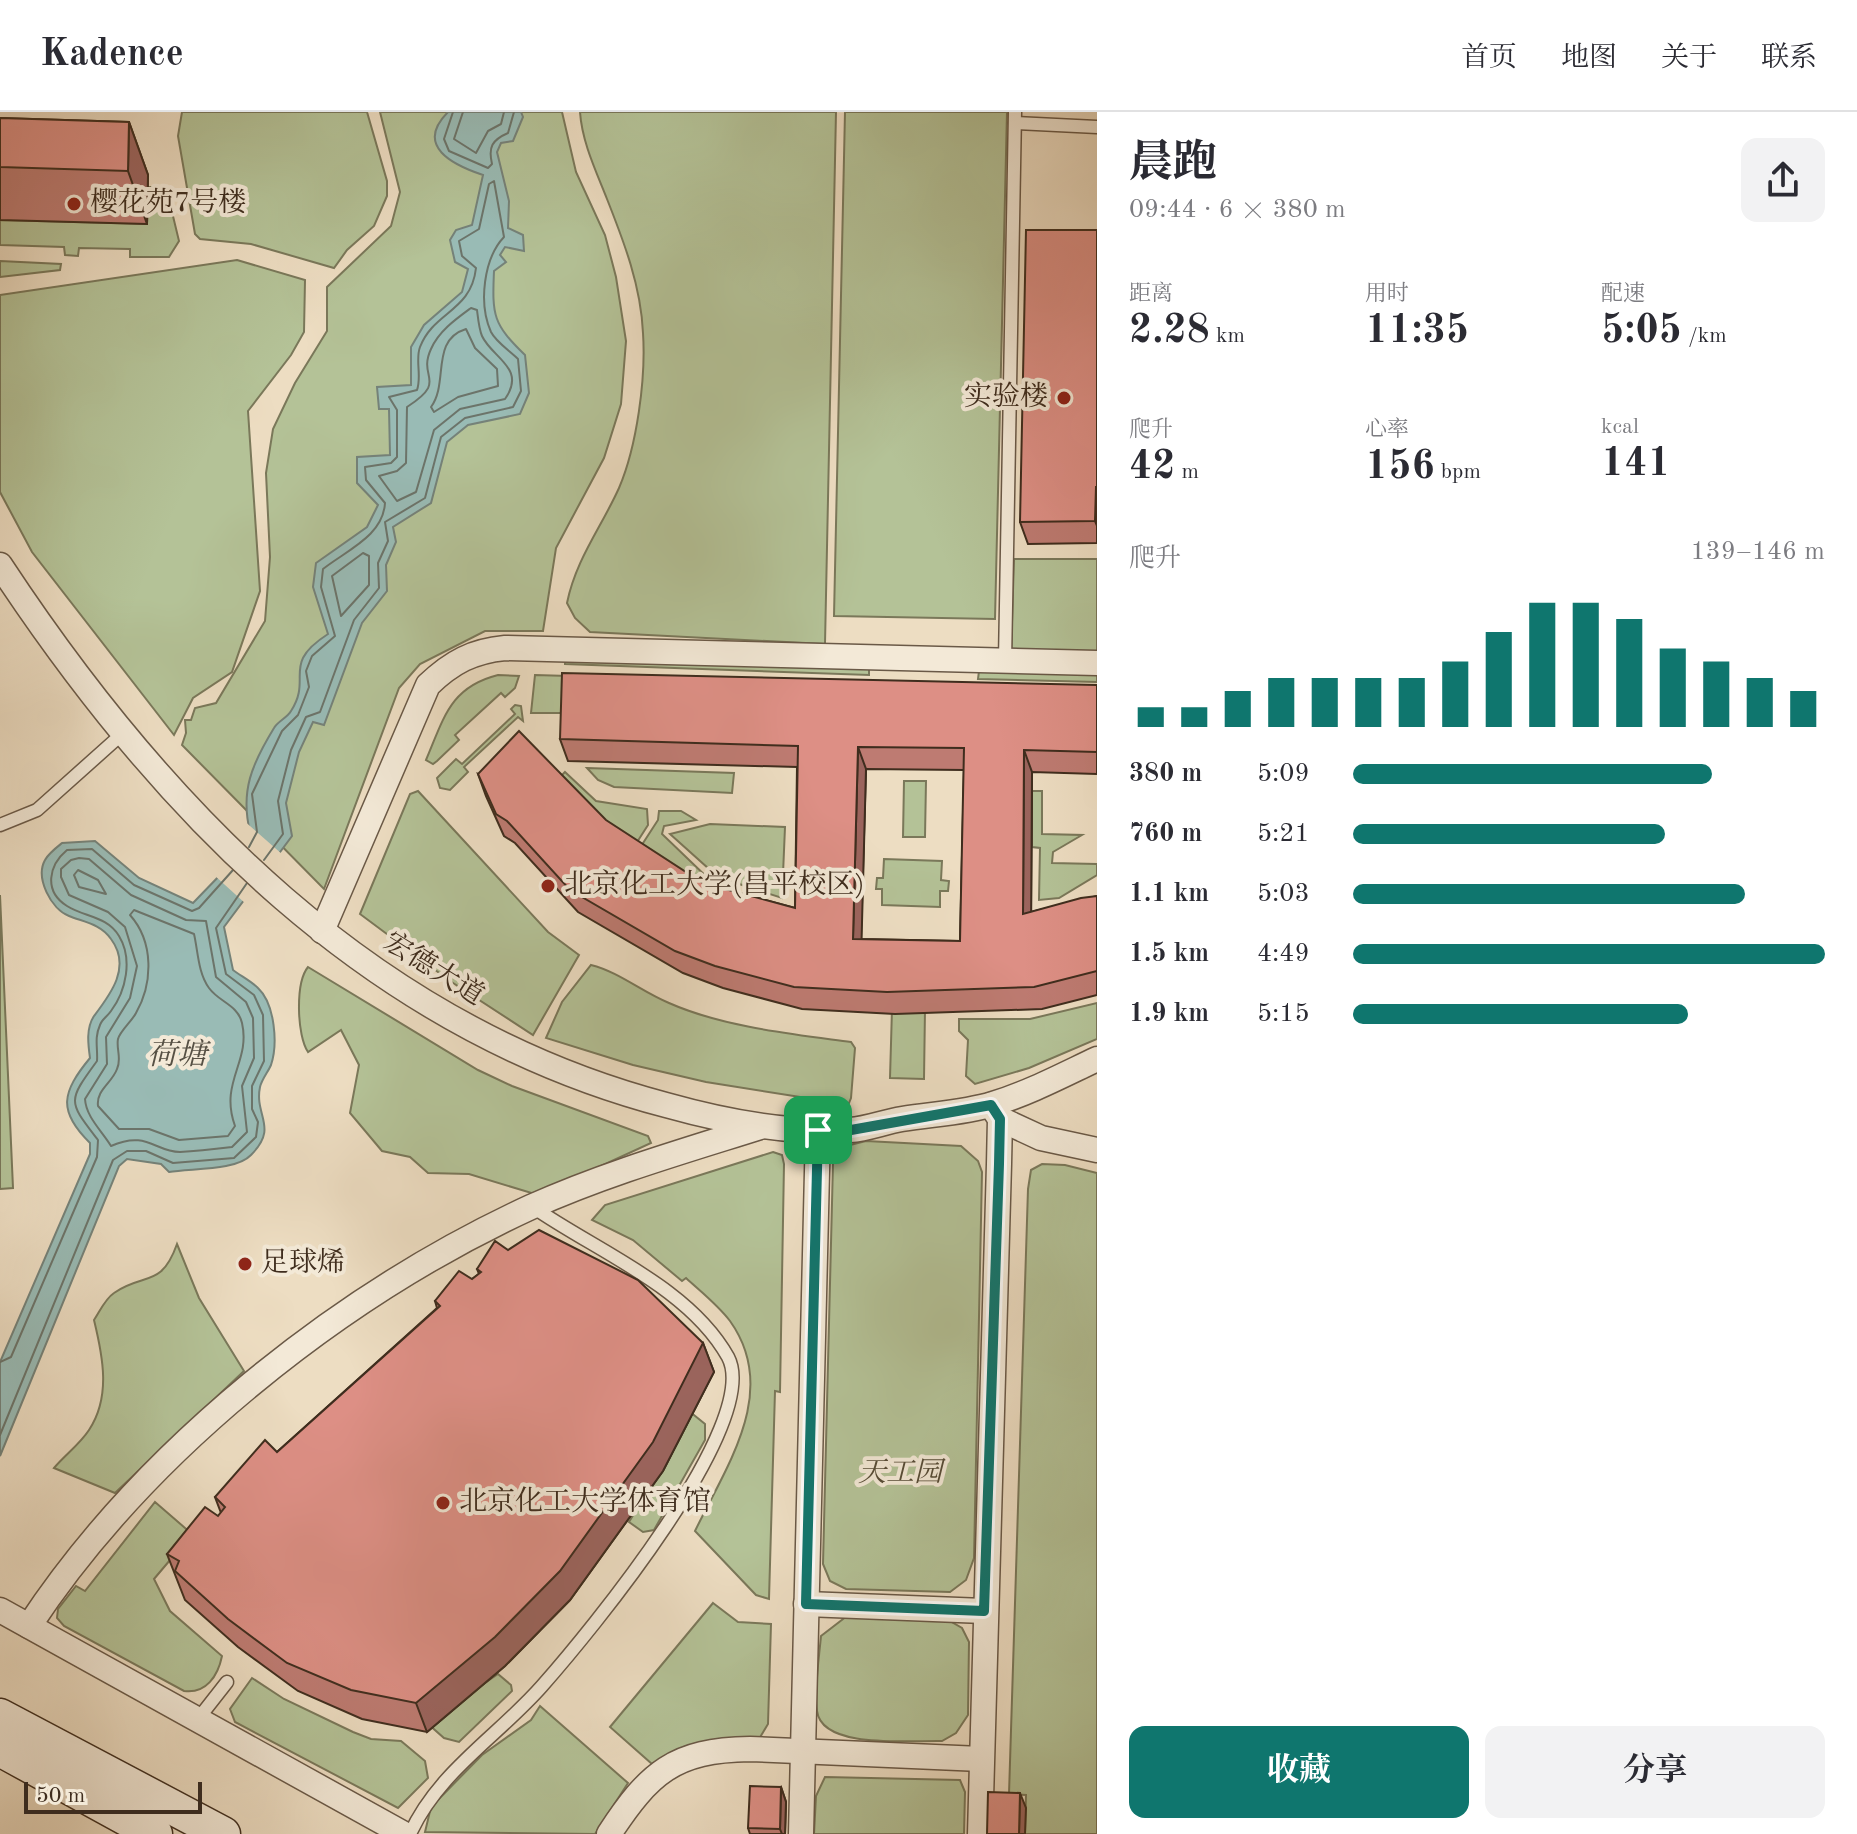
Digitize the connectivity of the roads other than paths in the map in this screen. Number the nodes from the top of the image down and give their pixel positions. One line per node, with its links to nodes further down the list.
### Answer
1 (1015, 118): 2 (lane); 3 (lane)
2 (1097, 127)
3 (1013, 230): 4 (lane); 7 (lane)
4 (1028, 230)
5 (0, 565): 6 (street, 宏德大道)
6 (7, 586): 9 (street, 宏德大道)
7 (1005, 661): 8 (street); 11 (street)
8 (1097, 663)
9 (122, 734): 10 (lane); 11 (street, 宏德大道)
10 (0, 825)
11 (322, 931): 14 (street, 宏德大道)
12 (1097, 1059): 13 (street, 宏德大道)
13 (995, 1112): 15 (street, 宏德大道); 16 (street); 20 (street)
14 (766, 1125): 15 (street, 宏德大道); 17 (street)
15 (818, 1130): 18 (street)
16 (1097, 1150)
17 (533, 1207): 21 (street); 31 (lane)
18 (806, 1604): 20 (street); 26 (street)
19 (0, 1610): 21 (street)
20 (984, 1611): 27 (street)
21 (29, 1626): 24 (street)
22 (227, 1682): 24 (lane)
23 (0, 1716): 29 (main road)
24 (198, 1719): 30 (street)
25 (0, 1749): 28 (main road)
26 (803, 1751): 27 (street); 32 (street); 33 (street)
27 (981, 1759): 34 (street)
28 (155, 1834)
29 (223, 1834)
30 (404, 1834)
31 (410, 1834)
32 (609, 1834)
33 (801, 1834)
34 (980, 1834)

